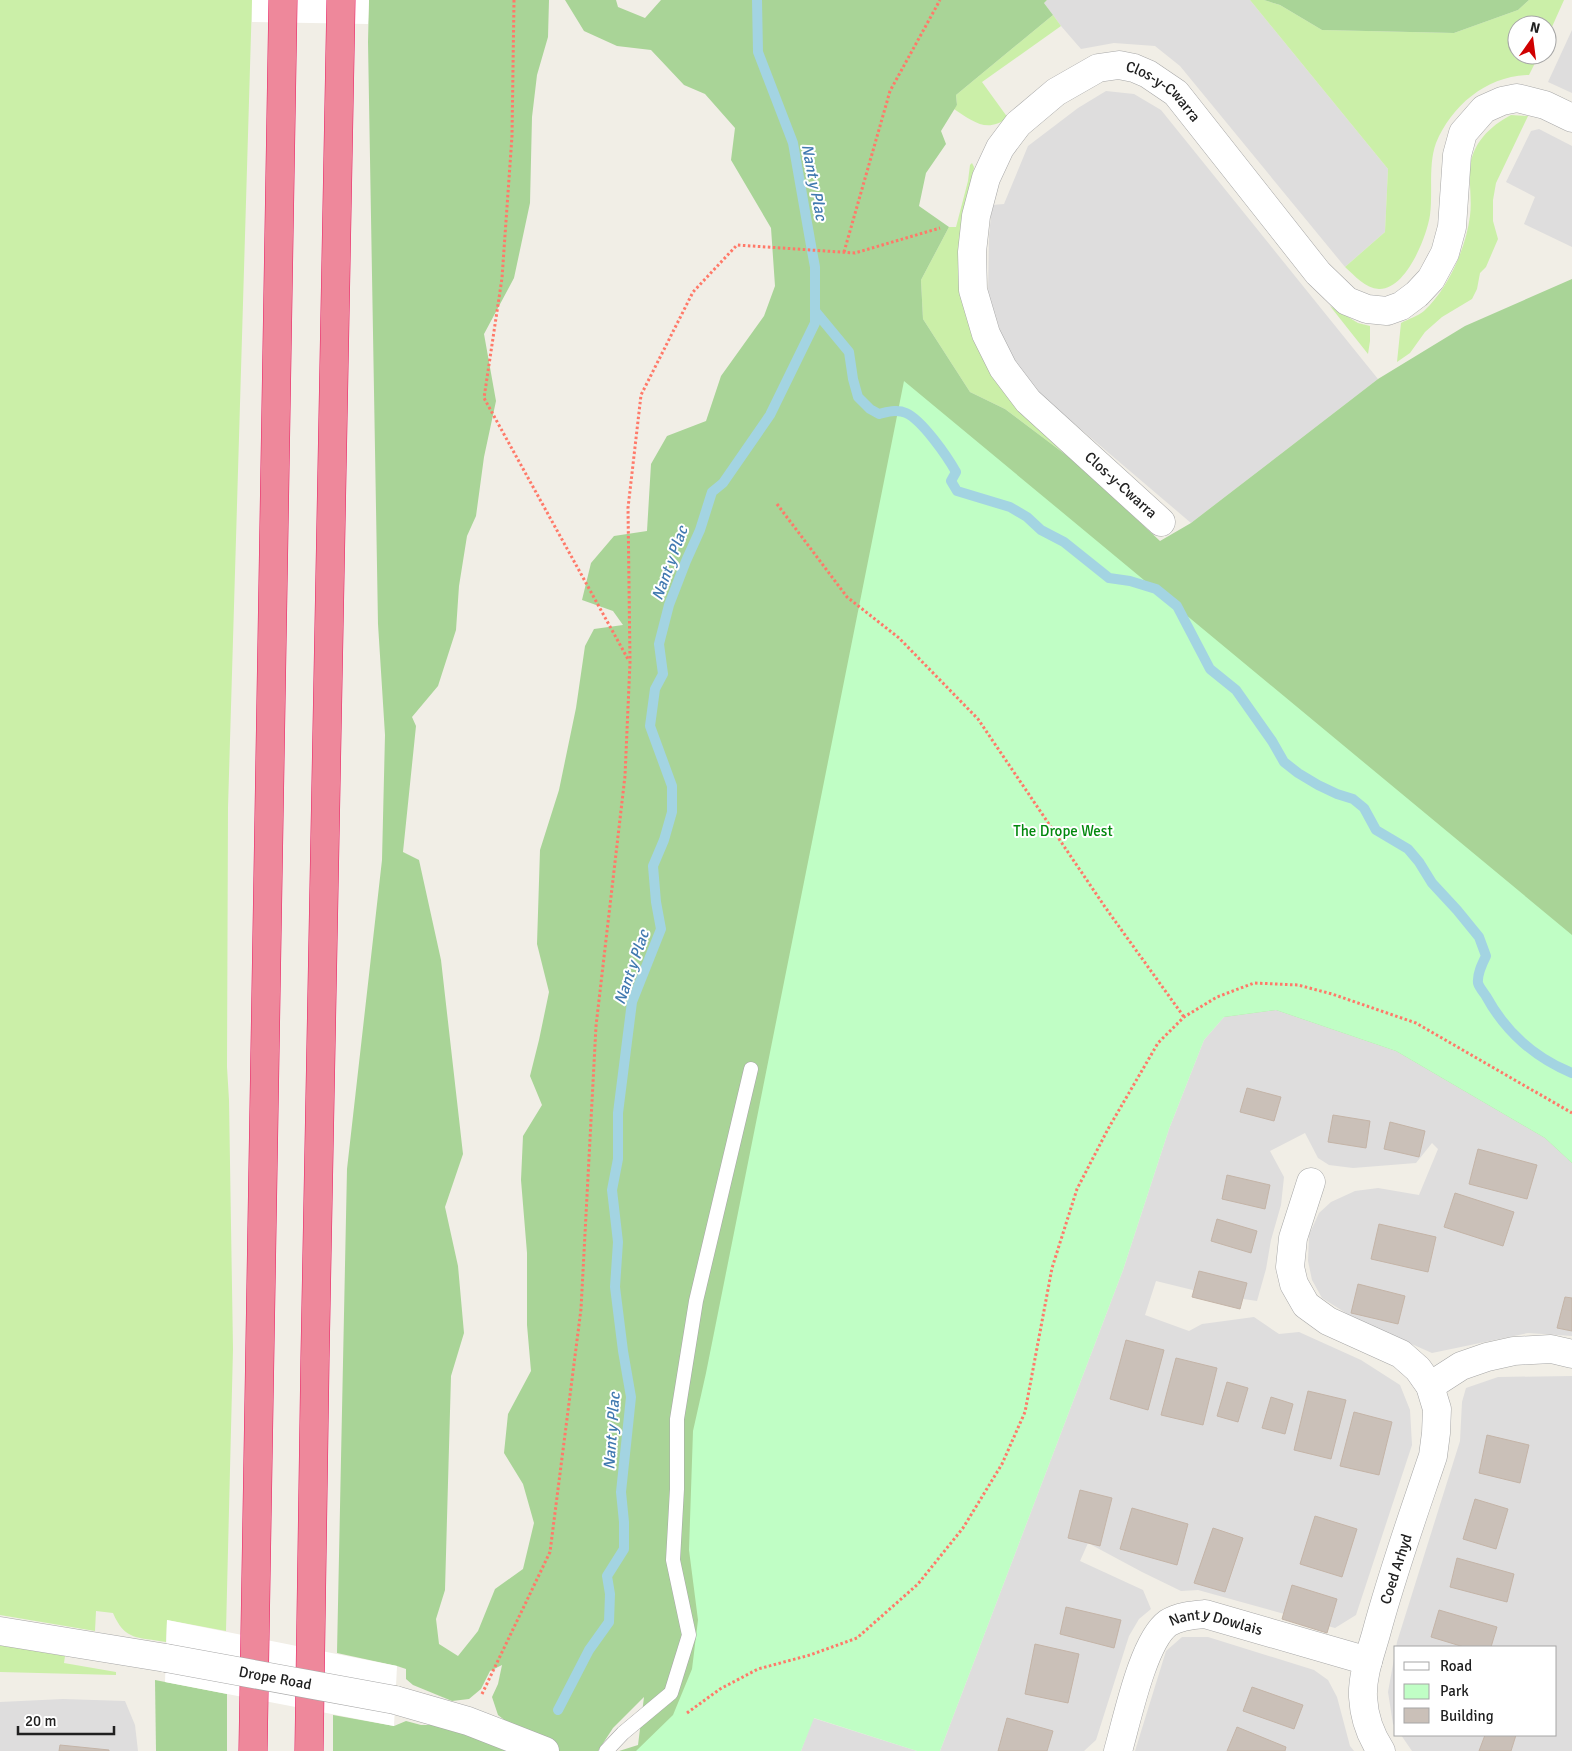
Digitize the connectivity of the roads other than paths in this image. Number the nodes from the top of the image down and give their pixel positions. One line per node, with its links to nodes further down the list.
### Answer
1 (283, 11): 11 (highway)
2 (341, 12): 12 (highway)
3 (1572, 118): 4 (street, Clos-y-Cwarra)
4 (1162, 522)
5 (751, 1069): 14 (lane)
6 (1312, 1182): 8 (street, Coed Arhyd)
7 (1572, 1354): 8 (street)
8 (1430, 1386): 10 (street, Coed Arhyd)
9 (0, 1630): 13 (street, Drope Road, bridge)
10 (1368, 1661): 15 (street, Nant y Dowlais); 16 (street, Coed Arhyd)
11 (253, 1751)
12 (309, 1751)
13 (544, 1751)
14 (606, 1751)
15 (1118, 1751)
16 (1381, 1751)

